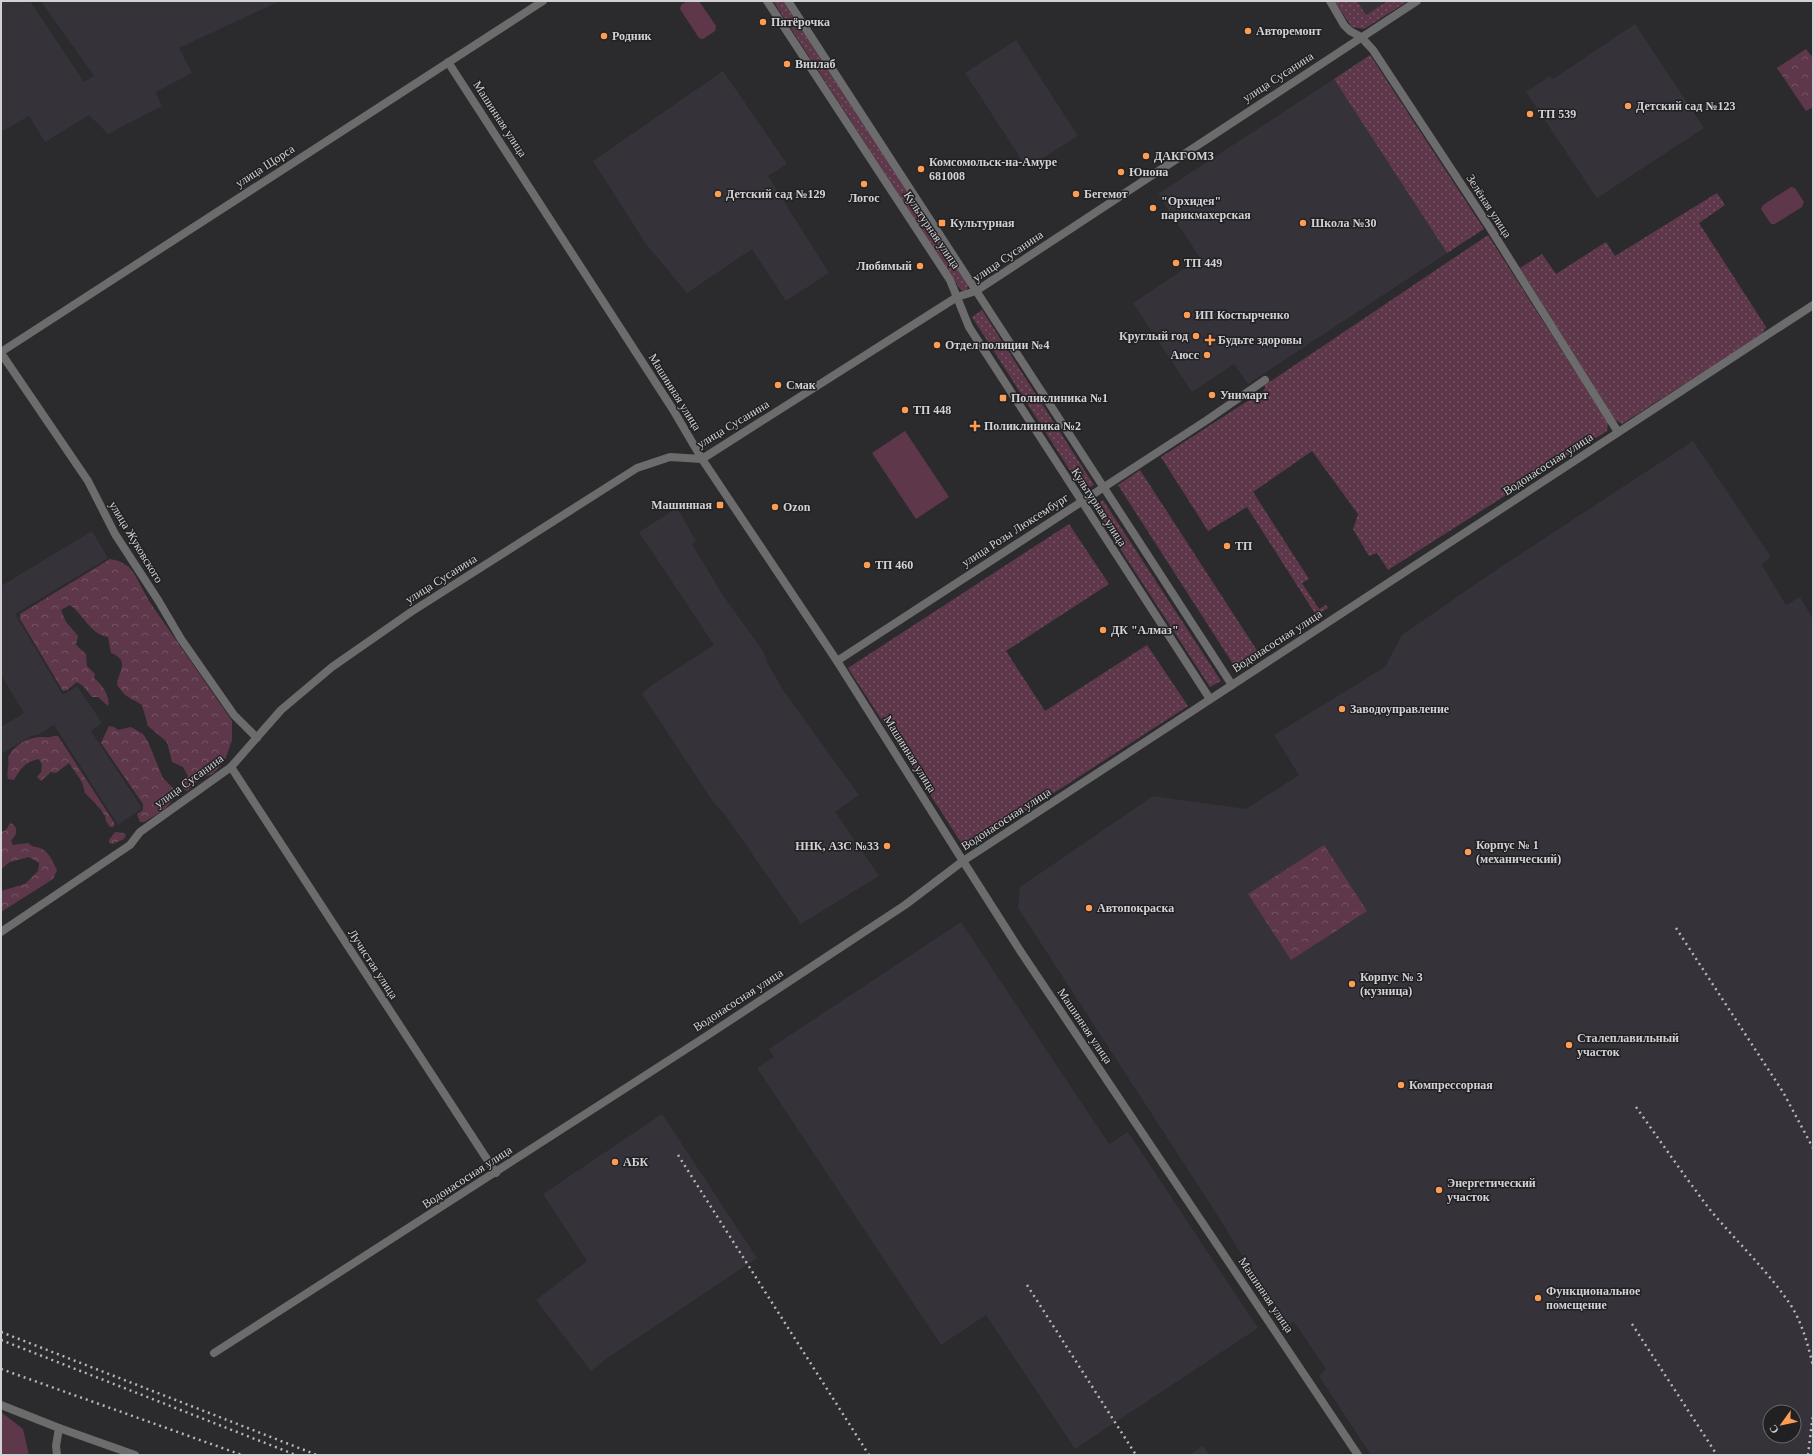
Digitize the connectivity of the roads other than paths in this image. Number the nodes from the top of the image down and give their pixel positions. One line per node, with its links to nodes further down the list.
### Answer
1 (543, 1): 7 (street, улица Щорса)
2 (767, 1): 9 (street, Культурная улица)
3 (788, 1): 8 (street, Культурная улица)
4 (1330, 1): 6 (street, Зелёная улица)
5 (1417, 1): 6 (street, улица Сусанина)
6 (1361, 37): 8 (street, улица Сусанина); 13 (street, Зелёная улица)
7 (448, 62): 11 (street, улица Щорса); 14 (street, Машинная улица)
8 (976, 292): 9 (street, улица Сусанина); 15 (street, Культурная улица)
9 (957, 297): 14 (street, улица Сусанина); 16 (street, Культурная улица)
10 (1813, 305): 13 (street, Водонасосная улица)
11 (1, 352): 20 (street, улица Жуковского)
12 (1265, 380): 15 (street, улица Розы Люксембург)
13 (1618, 432): 18 (street, Водонасосная улица)
14 (702, 459): 17 (street, Машинная улица); 20 (street, улица Сусанина)
15 (1103, 487): 16 (street, улица Розы Люксембург); 18 (street, Культурная улица)
16 (1081, 501): 17 (street, улица Розы Люксембург); 19 (street, Культурная улица)
17 (837, 661): 22 (street, Машинная улица)
18 (1232, 685): 19 (street, Водонасосная улица)
19 (1210, 700): 22 (street, Водонасосная улица)
20 (257, 738): 21 (street, улица Сусанина)
21 (231, 767): 23 (street, улица Сусанина); 24 (street, Лучистая улица)
22 (963, 861): 24 (street, Водонасосная улица); 30 (street, Машинная улица)
23 (1, 932)
24 (496, 1173): 25 (street, Водонасосная улица)
25 (214, 1354)
26 (1, 1405): 27 (street)
27 (59, 1428): 28 (street); 29 (street)
28 (57, 1455)
29 (135, 1455)
30 (1358, 1455)

